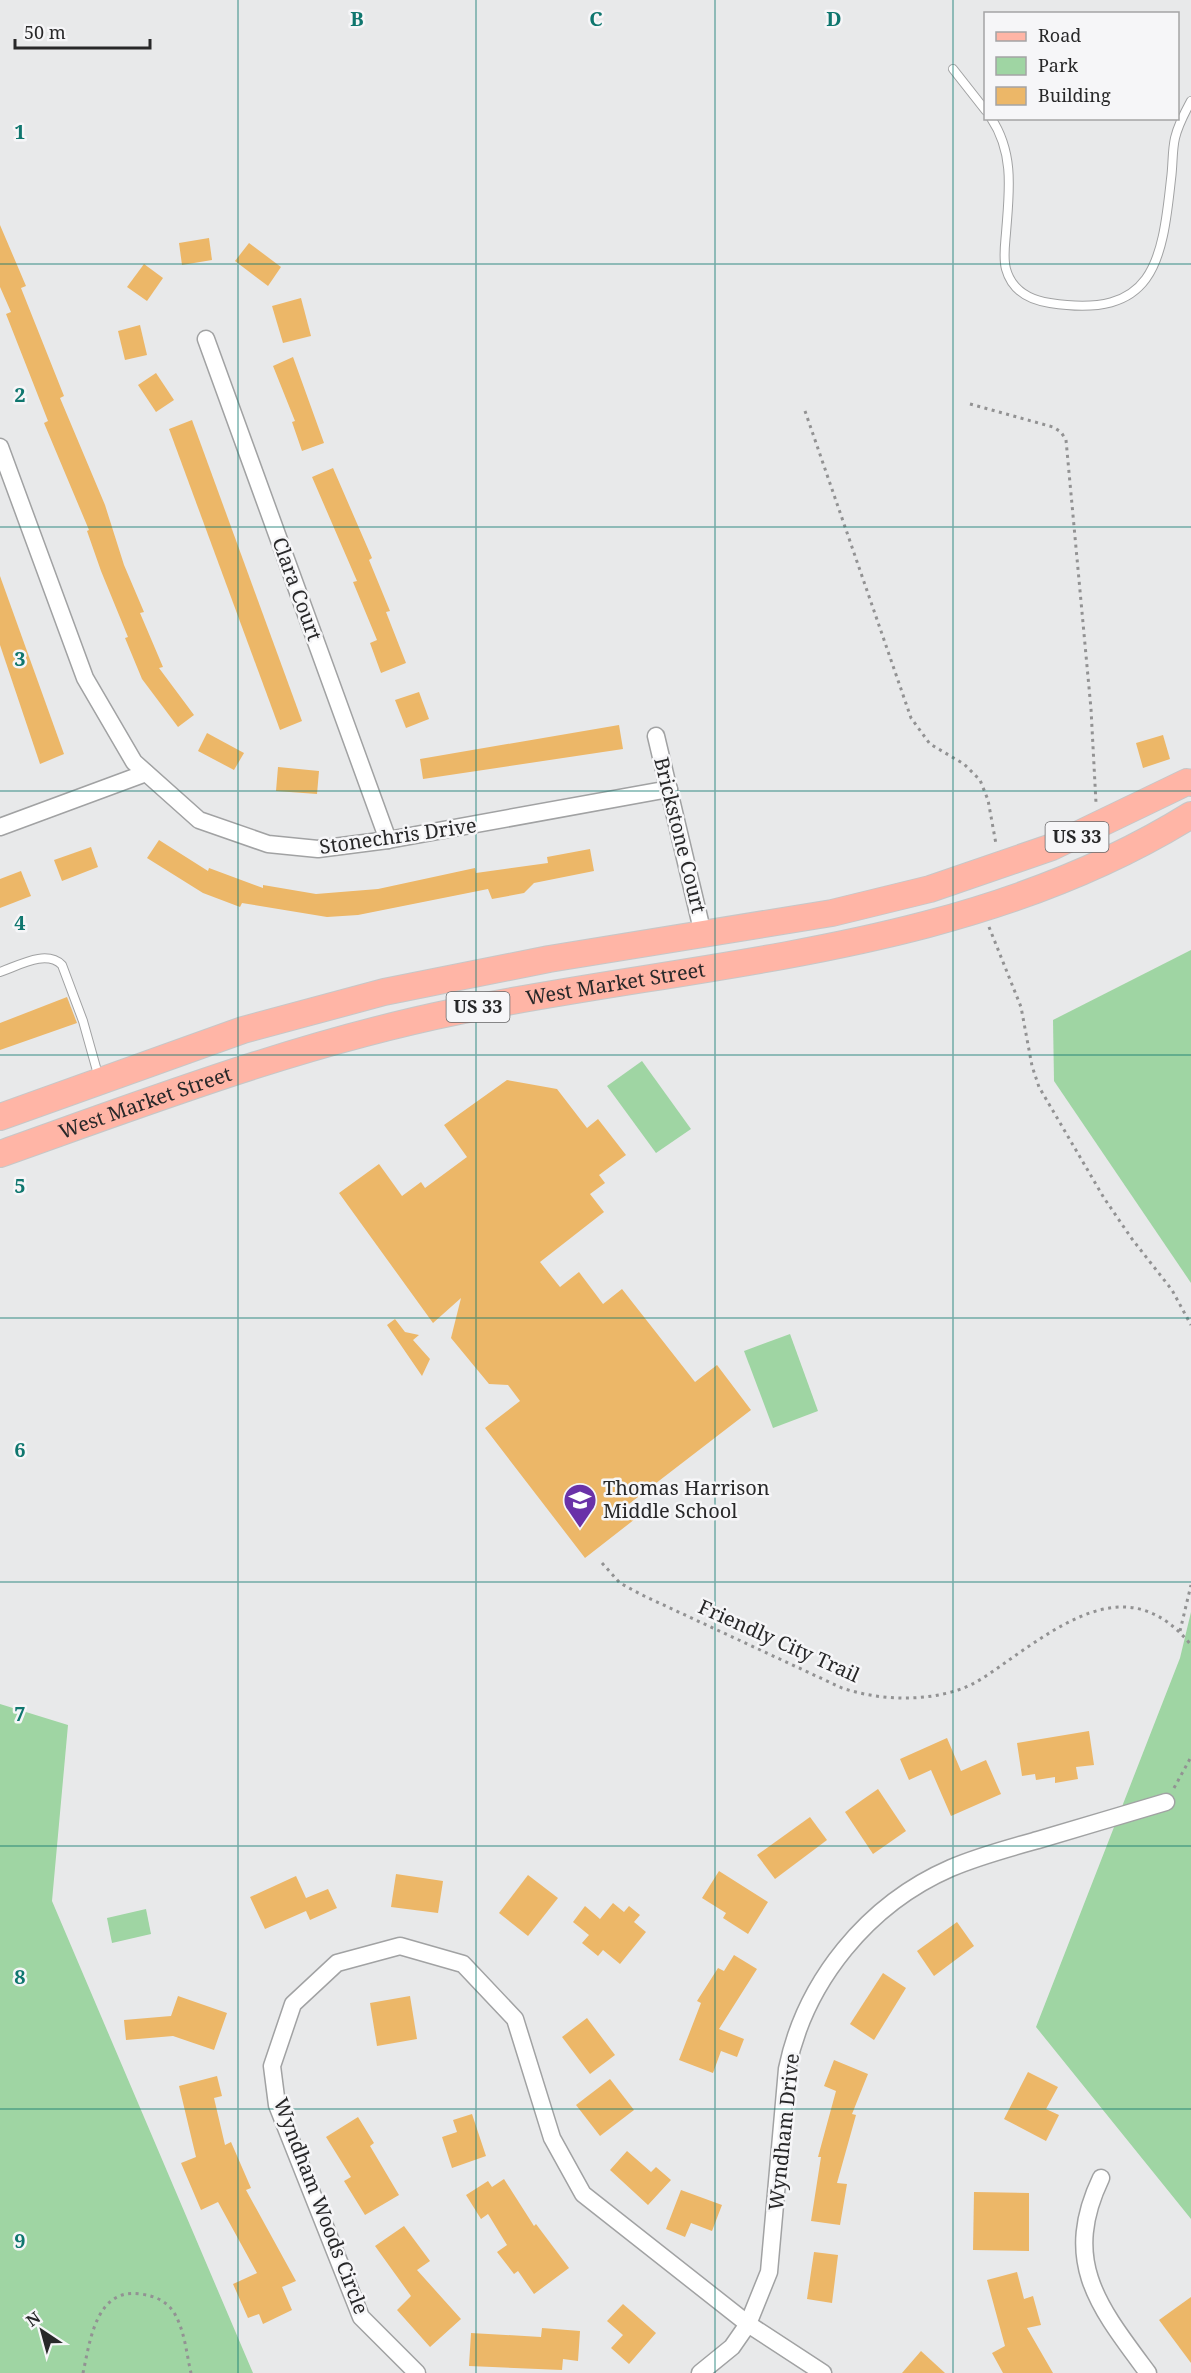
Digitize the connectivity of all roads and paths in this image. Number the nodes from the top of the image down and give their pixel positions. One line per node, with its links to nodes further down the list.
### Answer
1 (953, 69): 3 (lane)
2 (1191, 100): 4 (lane)
3 (984, 108)
4 (992, 120)
5 (206, 339): 16 (street, Clara Court)
6 (970, 404): 15 (path)
7 (805, 411): 17 (path)
8 (0, 447): 10 (street, Stonechris Drive)
9 (656, 736): 12 (street, Brickstone Court)
10 (146, 773): 14 (street); 16 (street, Stonechris Drive)
11 (1191, 783): 15 (main road, West Market Street / US 33)
12 (669, 789): 16 (street, Stonechris Drive); 19 (street, Brickstone Court)
13 (1191, 815): 18 (main road, West Market Street / US 33)
14 (0, 827)
15 (1094, 829): 17 (main road, West Market Street / US 33)
16 (388, 840)
17 (1000, 866): 19 (main road, West Market Street / US 33)
18 (982, 909): 23 (main road, West Market Street / US 33); 24 (path)
19 (703, 934): 21 (main road, West Market Street / US 33)
20 (0, 972): 21 (lane)
21 (100, 1081): 22 (main road, West Market Street / US 33)
22 (0, 1117)
23 (0, 1154)
24 (1191, 1325)
25 (602, 1563): 27 (path, Friendly City Trail)
26 (1191, 1585): 27 (path)
27 (1180, 1631): 28 (path, Friendly City Trail)
28 (1191, 1645)
29 (1191, 1756): 30 (path)
30 (1166, 1802): 32 (street, Wyndham Drive)
31 (1101, 2178): 38 (street)
32 (748, 2324): 35 (street, Wyndham Woods Circle); 36 (street); 37 (street, Wyndham Woods Circle)
33 (83, 2373): 34 (path)
34 (191, 2373)
35 (417, 2373)
36 (700, 2373)
37 (824, 2373)
38 (1148, 2373)

